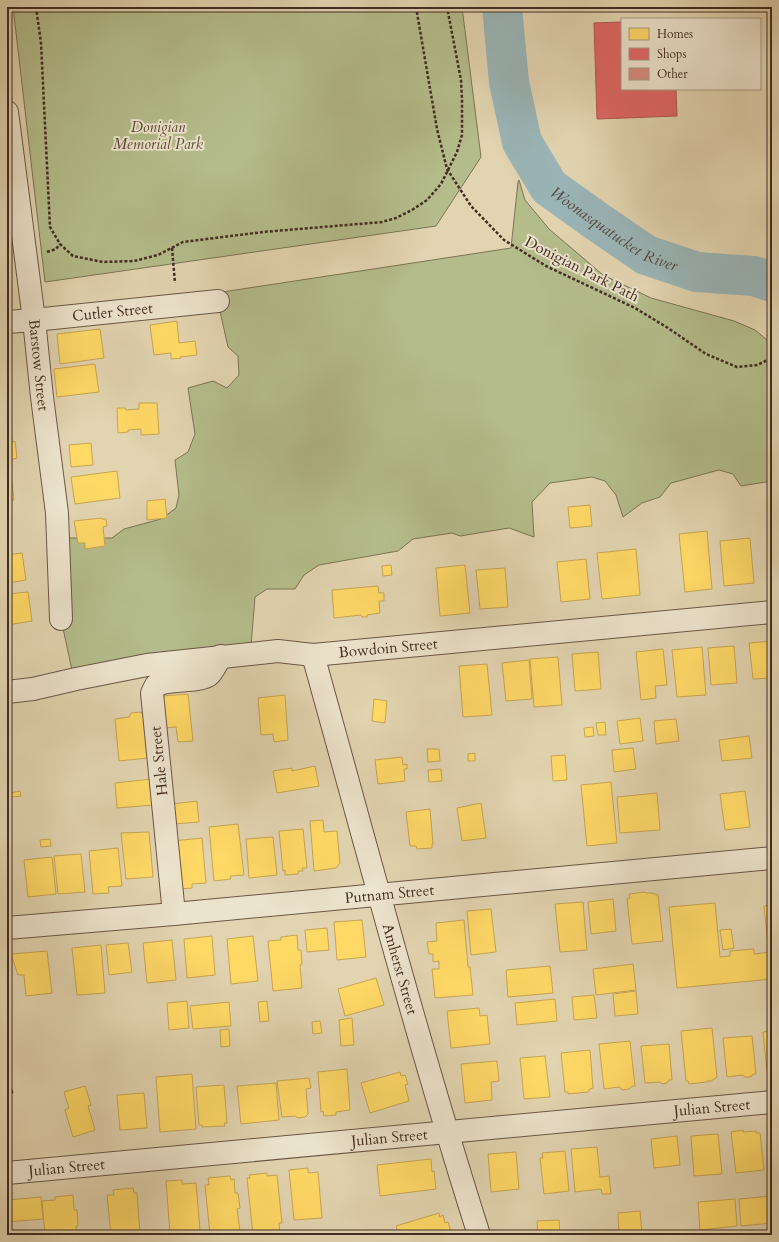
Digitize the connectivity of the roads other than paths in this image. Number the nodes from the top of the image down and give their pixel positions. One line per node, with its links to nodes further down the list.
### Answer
1 (7, 112): 3 (street, Barstow Street)
2 (218, 301): 3 (street, Cutler Street)
3 (34, 320): 4 (street, Cutler Street); 6 (street, Barstow Street)
4 (7, 322)
5 (772, 612): 7 (street, Bowdoin Street)
6 (61, 619)
7 (313, 655): 8 (street, Bowdoin Street); 11 (street, Amherst Street)
8 (220, 656): 9 (street, Bowdoin Street); 12 (street, Hale Street)
9 (7, 692)
10 (772, 858): 11 (street, Putnam Street)
11 (379, 894): 12 (street, Putnam Street); 15 (street, Amherst Street)
12 (174, 914): 13 (street, Putnam Street)
13 (7, 928)
14 (772, 1102): 15 (street, Julian Street)
15 (446, 1132): 16 (street, Julian Street); 17 (street, Amherst Street)
16 (7, 1173)
17 (479, 1235)

